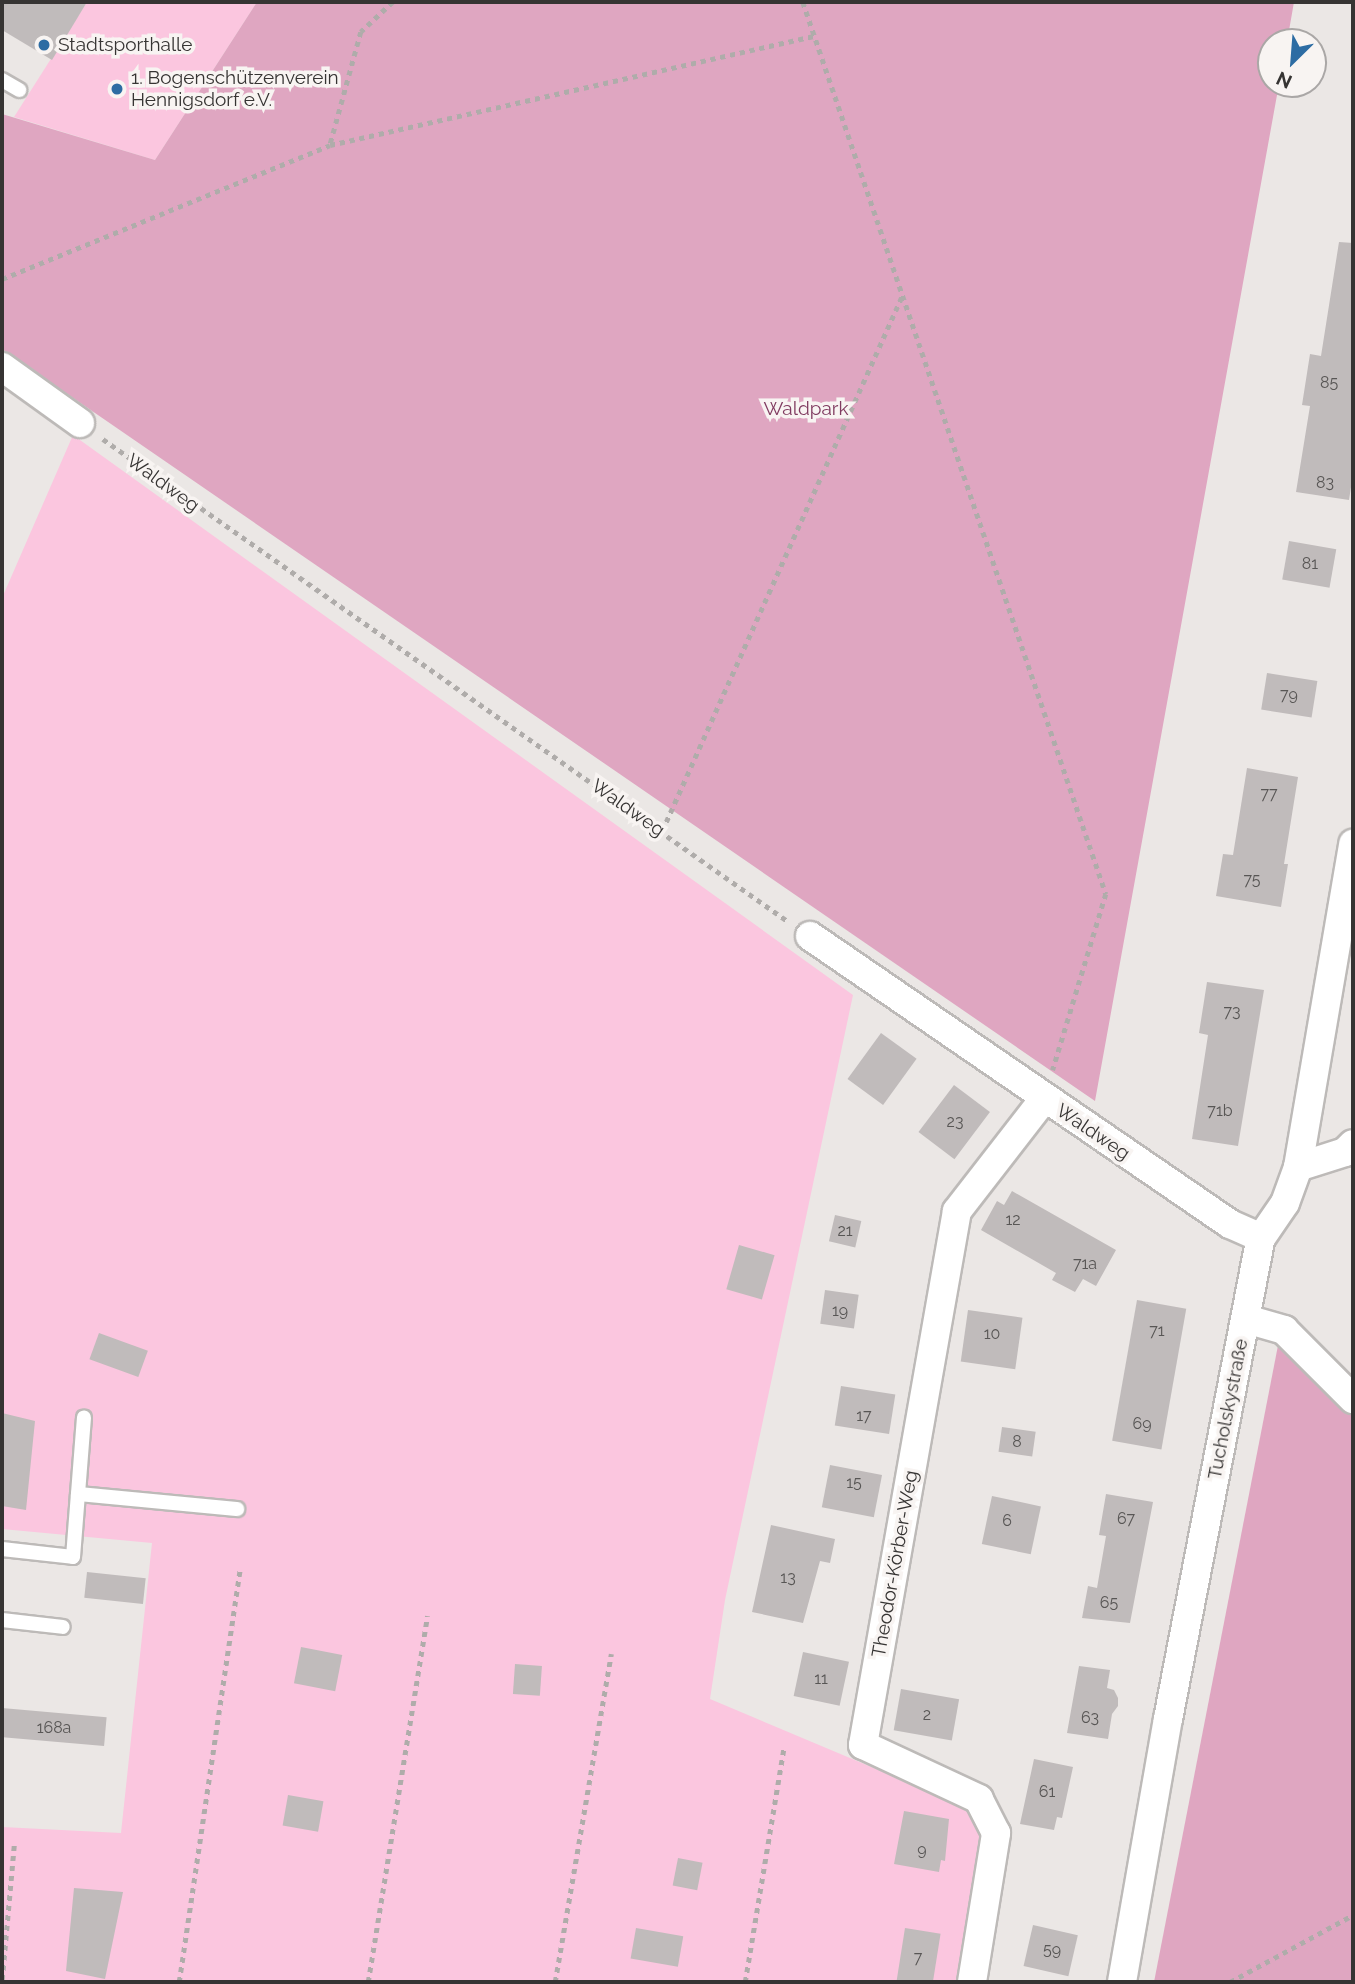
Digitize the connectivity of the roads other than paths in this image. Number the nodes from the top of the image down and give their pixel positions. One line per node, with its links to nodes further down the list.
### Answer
1 (2, 80): 2 (lane)
2 (19, 90)
3 (2, 367): 4 (street)
4 (80, 423)
5 (1353, 844): 9 (street, Tucholskystraße)
6 (810, 936): 7 (street, Waldweg)
7 (1044, 1099): 10 (street, Waldweg); 19 (street, Theodor-Körber-Weg)
8 (1353, 1144): 9 (street)
9 (1298, 1167): 10 (street, Tucholskystraße)
10 (1261, 1238): 11 (street, Tucholskystraße)
11 (1246, 1319): 12 (street); 20 (street, Tucholskystraße)
12 (1353, 1399)
13 (84, 1417): 14 (lane)
14 (78, 1494): 15 (lane); 16 (lane)
15 (237, 1509)
16 (2, 1549)
17 (2, 1620): 18 (lane)
18 (63, 1627)
19 (972, 1982)
20 (1122, 1982)

